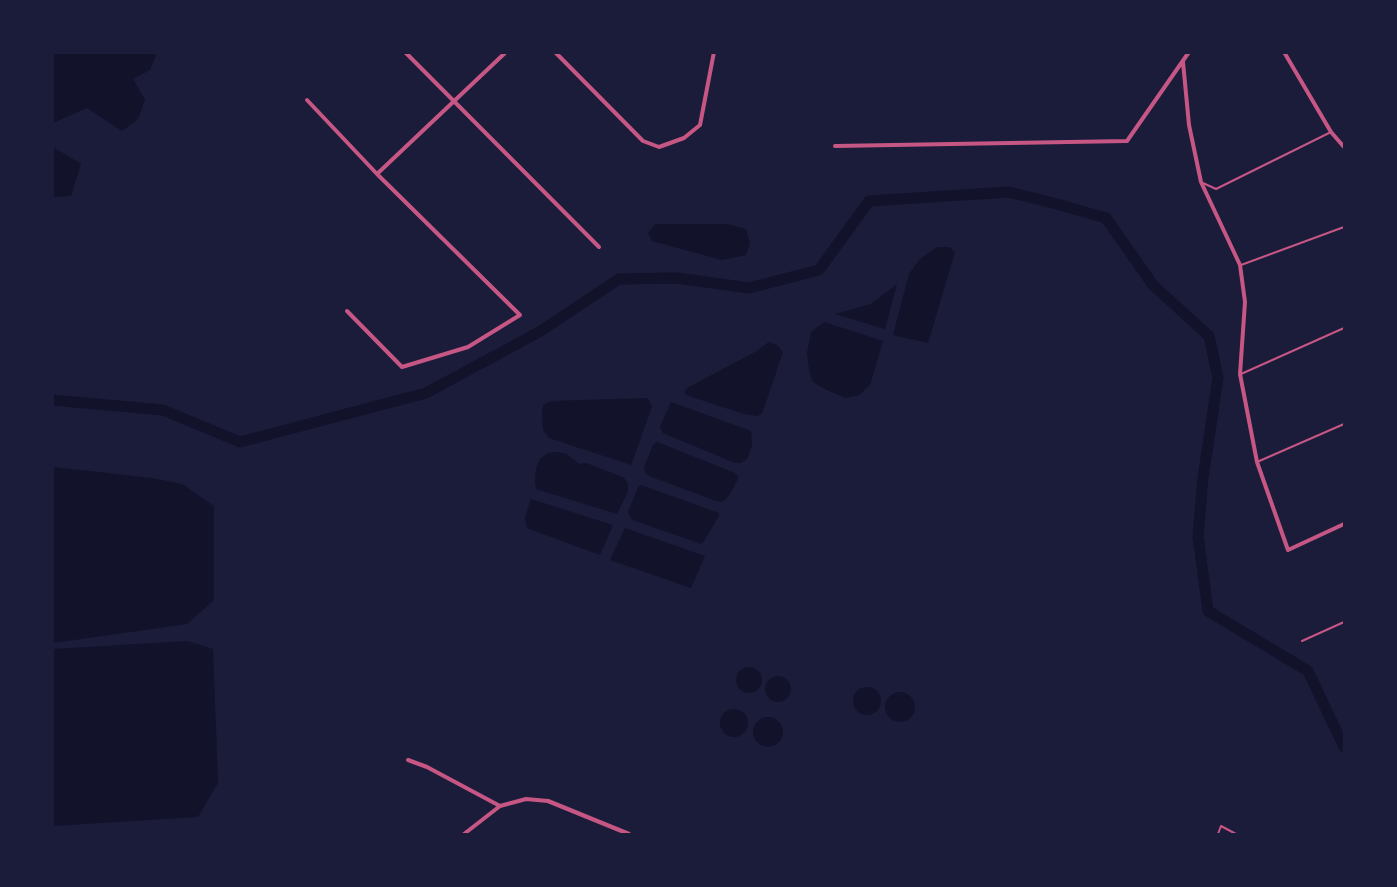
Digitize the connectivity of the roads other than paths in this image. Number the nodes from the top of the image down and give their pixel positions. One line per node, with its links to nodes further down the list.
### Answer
1 (405, 52): 10 (street)
2 (506, 52): 10 (street)
3 (555, 52): 4 (street)
4 (714, 52)
5 (1181, 52): 7 (street)
6 (1284, 52): 11 (street)
7 (1189, 53): 8 (street)
8 (1183, 62): 12 (street); 15 (street)
9 (307, 100): 14 (street)
10 (453, 101): 14 (street); 17 (street)
11 (1331, 132): 13 (street); 15 (lane)
12 (835, 146)
13 (1344, 148)
14 (377, 174): 19 (street)
15 (1201, 182): 18 (street)
16 (1344, 228): 18 (lane)
17 (599, 247)
18 (1240, 265): 21 (street)
19 (347, 311)
20 (1344, 328): 21 (lane)
21 (1240, 374): 23 (street)
22 (1344, 424): 23 (lane)
23 (1257, 462): 24 (street)
24 (1344, 524)
25 (1344, 622): 26 (lane)
26 (1302, 641)
27 (408, 760): 29 (street)
28 (548, 801): 29 (street); 31 (street)
29 (500, 806): 30 (street)
30 (464, 834)
31 (629, 834)
32 (1218, 834): 33 (lane)
33 (1236, 834)

